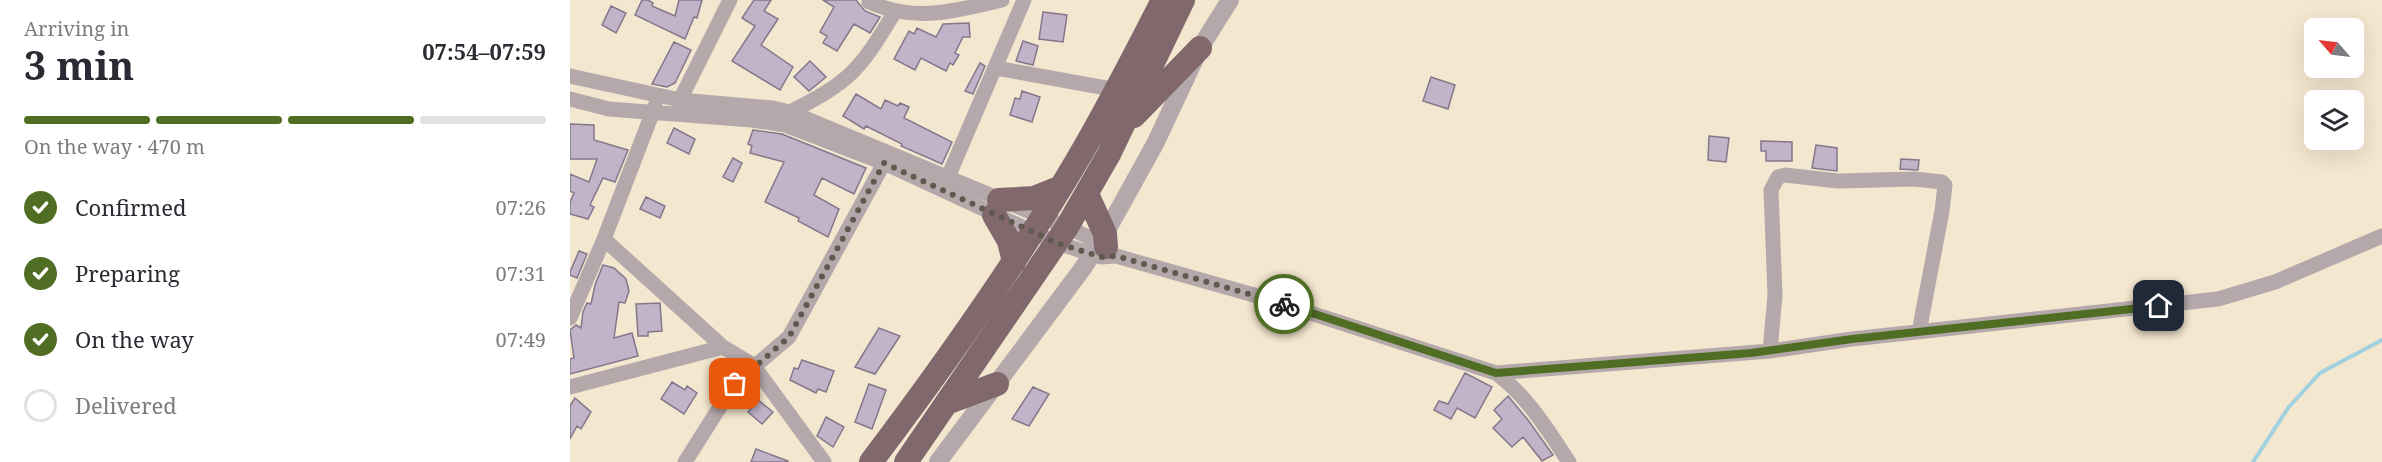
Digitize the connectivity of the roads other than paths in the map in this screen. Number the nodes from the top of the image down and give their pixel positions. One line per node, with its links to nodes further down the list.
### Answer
1 (730, 0): 15 (street)
2 (1002, 0): 8 (street)
3 (1024, 0): 10 (street)
4 (1163, 0): 13 (highway)
5 (1183, 0): 19 (highway)
6 (1230, 0): 9 (street)
7 (869, 2): 8 (street)
8 (894, 13): 17 (street)
9 (1200, 48): 19 (highway); 29 (street)
10 (996, 68): 13 (street); 21 (street)
11 (570, 76): 12 (street)
12 (594, 82): 14 (street); 16 (street)
13 (1117, 90): 22 (highway)
14 (659, 95): 15 (street); 18 (street)
15 (680, 100): 17 (street)
16 (572, 102): 18 (street)
17 (790, 112): 21 (street)
18 (652, 113): 20 (street); 28 (street)
19 (1120, 131): 23 (highway)
20 (884, 163): 21 (street); 36 (street)
21 (945, 183): 24 (street)
22 (1061, 187): 24 (highway); 25 (highway)
23 (1087, 194): 26 (highway); 29 (highway)
24 (997, 208): 25 (street); 30 (highway)
25 (1038, 225): 26 (street); 30 (highway)
26 (1062, 235): 29 (street); 40 (highway)
27 (2382, 236): 33 (street)
28 (604, 239): 31 (street); 34 (street)
29 (1100, 250): 37 (street); 38 (street)
30 (1014, 262): 43 (highway)
31 (574, 300): 32 (street)
32 (570, 318)
33 (1919, 332): 35 (street); 35 (street)
34 (723, 347): 36 (street); 39 (street)
35 (1770, 351): 37 (street)
36 (753, 365): 41 (street); 42 (street)
37 (1496, 373): 46 (street)
38 (997, 384): 40 (highway); 45 (street)
39 (570, 387)
40 (949, 402): 44 (highway)
41 (686, 462)
42 (824, 462)
43 (871, 462)
44 (906, 462)
45 (938, 462)
46 (1569, 462)

